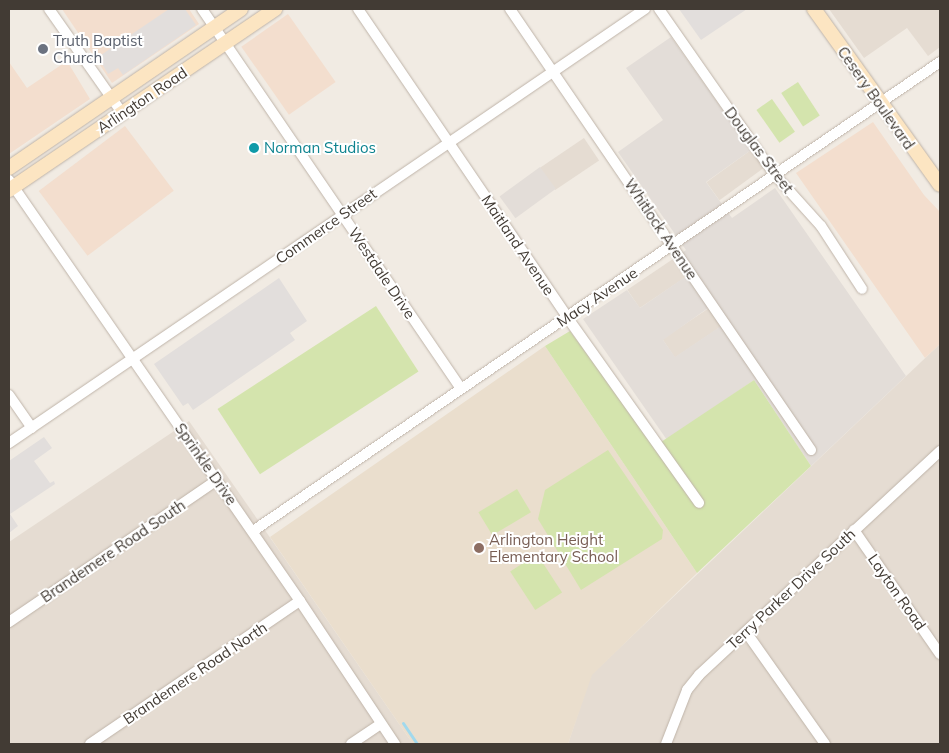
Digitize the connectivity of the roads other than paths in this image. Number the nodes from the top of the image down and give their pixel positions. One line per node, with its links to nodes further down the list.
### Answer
1 (49, 9): 14 (street)
2 (202, 9): 10 (street, Westdale Drive)
3 (241, 9): 10 (main road, Arlington Road)
4 (275, 9): 11 (main road, Arlington Road)
5 (358, 9): 17 (street, Maitland Avenue)
6 (510, 9): 13 (street, Whitlock Avenue)
7 (645, 9): 13 (street, Commerce Street)
8 (659, 9): 19 (street, Douglas Street)
9 (814, 9): 15 (main road, Cesery Boulevard)
10 (214, 27): 11 (street, Westdale Drive); 14 (main road, Arlington Road)
11 (225, 43): 16 (main road, Arlington Road); 22 (street, Westdale Drive)
12 (940, 62): 15 (street, Macy Avenue)
13 (553, 71): 17 (street, Commerce Street); 23 (street, Whitlock Avenue)
14 (111, 98): 16 (street); 18 (main road, Arlington Road)
15 (880, 103): 19 (street, Macy Avenue); 20 (main road, Cesery Boulevard)
16 (122, 114): 21 (main road, Arlington Road)
17 (447, 142): 22 (street, Commerce Street); 25 (street, Maitland Avenue)
18 (9, 168)
19 (774, 175): 23 (street, Macy Avenue); 24 (street, Douglas Street)
20 (940, 185)
21 (10, 186): 26 (street, Sprinkle Drive)
22 (342, 215): 26 (street, Commerce Street); 27 (street, Westdale Drive)
23 (671, 245): 25 (street, Macy Avenue); 31 (street, Whitlock Avenue)
24 (862, 289)
25 (567, 317): 27 (street, Macy Avenue); 34 (street, Maitland Avenue)
26 (132, 359): 29 (street, Commerce Street); 33 (street, Sprinkle Drive)
27 (462, 388): 36 (street, Macy Avenue)
28 (9, 394): 29 (street)
29 (32, 428): 30 (street, Commerce Street)
30 (9, 443)
31 (812, 450)
32 (940, 451): 35 (street, Terry Parker Drive South)
33 (217, 480): 36 (street, Sprinkle Drive); 38 (street, Brandemere Road South)
34 (699, 502)
35 (854, 530): 39 (street, Terry Parker Drive South); 40 (street, Layton Road)
36 (253, 532): 37 (street, Sprinkle Drive)
37 (300, 601): 41 (street, Sprinkle Drive); 42 (street, Brandemere Road North)
38 (9, 622)
39 (746, 632): 45 (street, Terry Parker Drive South); 46 (street)
40 (940, 654)
41 (381, 724): 43 (street); 44 (street, Sprinkle Drive)
42 (90, 744)
43 (351, 744)
44 (395, 744)
45 (666, 744)
46 (825, 744)

